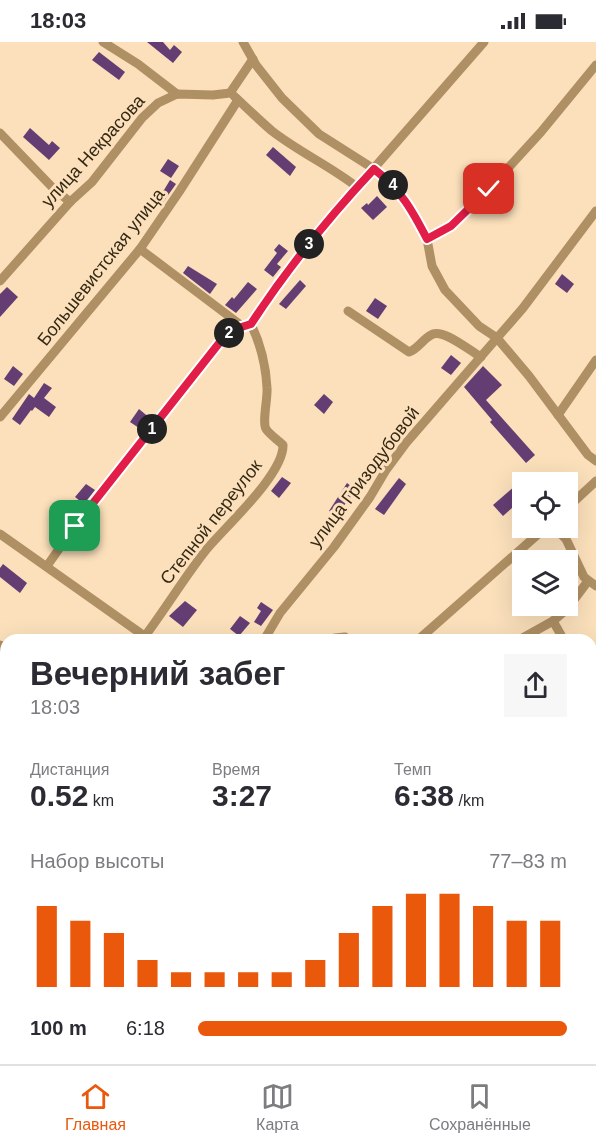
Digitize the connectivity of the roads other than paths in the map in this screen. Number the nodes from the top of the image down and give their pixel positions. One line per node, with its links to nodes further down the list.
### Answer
1 (103, 42): 6 (street)
2 (484, 42): 9 (street)
3 (245, 43): 4 (street)
4 (254, 59): 7 (street); 9 (street)
5 (596, 65): 13 (street)
6 (177, 94): 7 (street); 11 (street, улица Некрасова)
7 (234, 97): 10 (street); 14 (street, Большевистская улица)
8 (0, 133): 11 (street)
9 (374, 169): 10 (street); 13 (street)
10 (357, 187): 17 (street)
11 (70, 202): 15 (street, улица Некрасова)
12 (596, 211): 18 (street, улица Гризодубовой)
13 (427, 239): 18 (street)
14 (140, 249): 17 (street); 22 (street, Большевистская улица)
15 (0, 281)
16 (348, 311): 19 (street)
17 (246, 325): 29 (street); 33 (street, Степной переулок)
18 (497, 338): 19 (street, улица Гризодубовой); 21 (street)
19 (481, 357): 34 (street, улица Гризодубовой)
20 (596, 360): 21 (street)
21 (558, 415): 23 (street)
22 (0, 417)
23 (596, 461)
24 (596, 481): 25 (street)
25 (578, 498)
26 (0, 534): 29 (street)
27 (534, 538): 35 (street)
28 (565, 538): 30 (street)
29 (47, 566): 32 (street)
30 (592, 584): 31 (street)
31 (553, 621): 36 (street); 37 (street)
32 (141, 634)
33 (150, 634)
34 (267, 634)
35 (425, 634)
36 (530, 634)
37 (560, 634)

